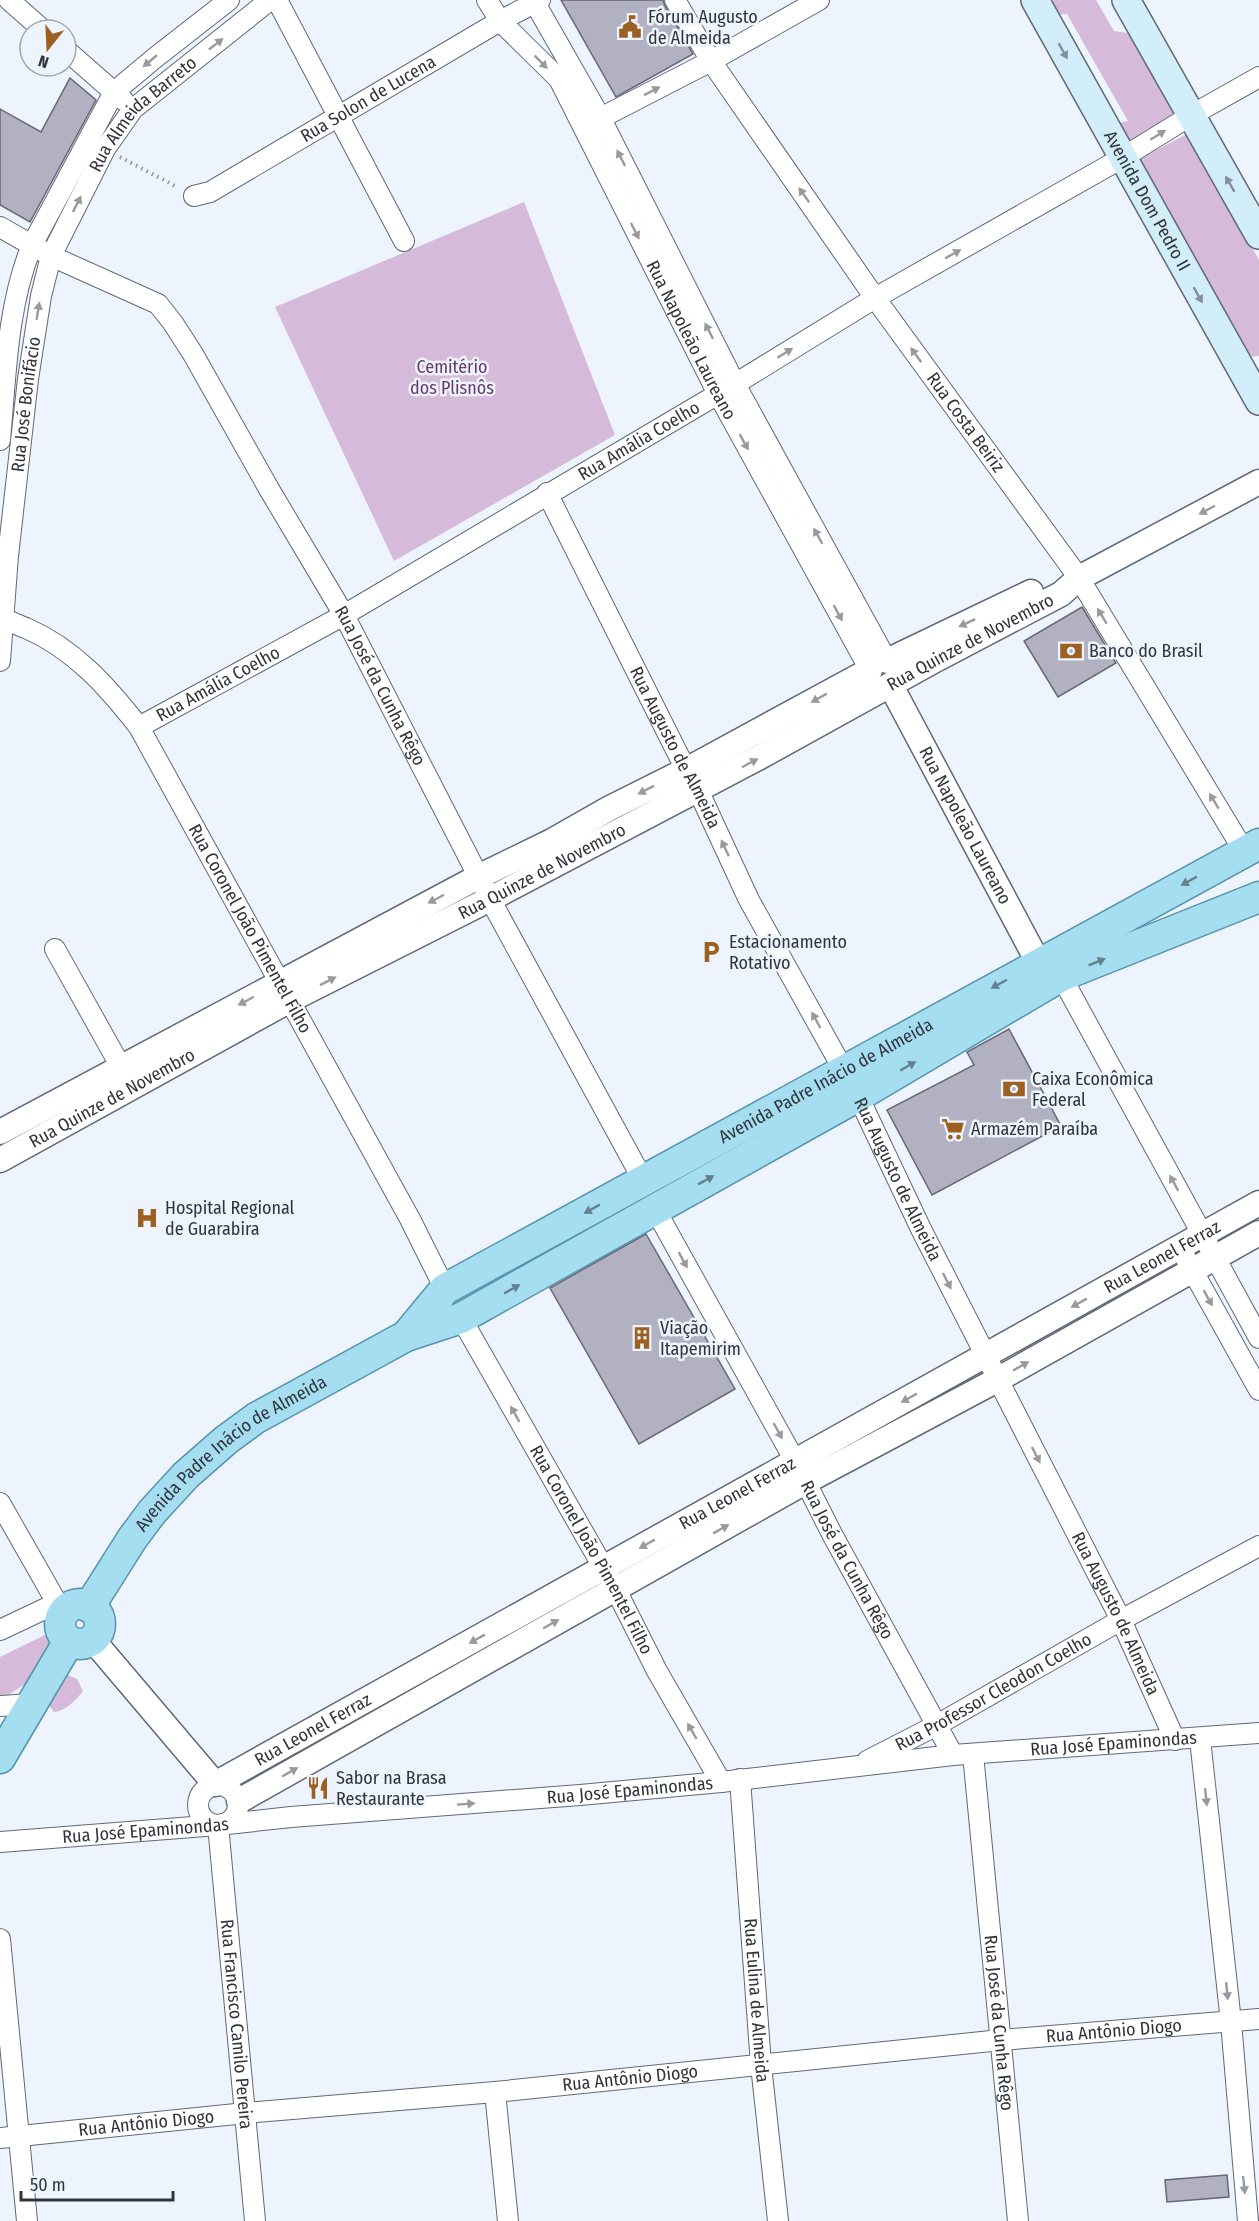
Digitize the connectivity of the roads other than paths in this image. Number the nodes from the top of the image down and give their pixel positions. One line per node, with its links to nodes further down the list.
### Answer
1 (9, 0): 11 (street)
2 (270, 0): 13 (street, Rua Almeida Barreto)
3 (277, 0): 19 (street)
4 (487, 0): 12 (street, Rua Napoleão Laureano)
5 (675, 0): 15 (street, Rua Costa Beiriz)
6 (819, 0): 15 (street)
7 (1035, 0): 23 (main road, Avenida Dom Pedro II, one-way to 23)
8 (1126, 0): 20 (main road)
9 (225, 1): 13 (street); 17 (street, Rua Almeida Barreto, one-way to 17)
10 (538, 1): 12 (street, Rua Solon de Lucena); 21 (street, Rua Napoleão Laureano)
11 (29, 18)
12 (500, 21): 19 (street, Rua Solon de Lucena); 22 (street, Rua Napoleão Laureano, one-way to 22)
13 (238, 27): 18 (street, Rua Almeida Barreto, one-way to 13)
14 (78, 60): 17 (street)
15 (711, 61): 21 (street, one-way to 15); 30 (street, Rua Costa Beiriz, one-way to 15)
16 (1259, 77): 20 (street, Rua Amália Coelho)
17 (114, 92): 18 (street); 28 (street, Rua Almeida Barreto)
18 (133, 109): 29 (street, Rua Almeida Barreto, one-way to 18)
19 (338, 114): 24 (street, Rua Solon de Lucena); 27 (street)
20 (1190, 116): 23 (street, Rua Amália Coelho, one-way to 20); 26 (main road, one-way to 20)
21 (600, 117): 22 (street); 31 (street, Rua Napoleão Laureano, one-way to 21)
22 (582, 129): 32 (street, Rua Napoleão Laureano, one-way to 32)
23 (1122, 158): 30 (street, Rua Amália Coelho, one-way to 23); 33 (main road, Avenida Dom Pedro II, one-way to 33)
24 (194, 196)
25 (0, 227): 28 (street, Rua José da Cunha Rêgo)
26 (1259, 235)
27 (404, 241)
28 (32, 245): 29 (street, Rua José da Cunha Rêgo); 34 (street, Rua José Bonifácio)
29 (51, 256): 37 (street, Rua José Bonifácio, one-way to 29); 39 (street, Rua José da Cunha Rêgo)
30 (875, 298): 31 (street, Rua Amália Coelho, one-way to 30); 38 (street, Rua Costa Beiriz, one-way to 30)
31 (735, 384): 32 (street, Rua Amália Coelho); 42 (street, Rua Napoleão Laureano, one-way to 31)
32 (718, 394): 36 (street, Rua Amália Coelho); 42 (street, Rua Napoleão Laureano, one-way to 42)
33 (1259, 401)
34 (0, 440)
35 (1259, 482): 38 (street, Rua Quinze de Novembro, one-way to 38)
36 (547, 493): 39 (street, Rua Amália Coelho); 45 (street, Rua Augusto de Almeida)
37 (8, 494): 40 (street, Rua José Bonifácio)
38 (1079, 578): 42 (street, Rua Quinze de Novembro, one-way to 42); 43 (street, Rua Quinze de Novembro); 47 (street, Rua Costa Beiriz, one-way to 38)
39 (344, 615): 44 (street, Rua Amália Coelho); 48 (street, Rua José da Cunha Rêgo)
40 (2, 618): 41 (street, Rua José Bonifácio); 44 (street, Rua Coronel João Pimentel Filho)
41 (0, 661)
42 (878, 666): 43 (street); 45 (street, Rua Quinze de Novembro, one-way to 45)
43 (891, 686): 46 (street, Rua Quinze de Novembro, one-way to 43); 52 (street, Rua Napoleão Laureano)
44 (139, 727): 53 (street, Rua Coronel João Pimentel Filho)
45 (686, 770): 46 (street, Rua Augusto de Almeida); 48 (street, Rua Quinze de Novembro, one-way to 48)
46 (698, 790): 50 (street, Rua Quinze de Novembro); 55 (street, Rua Augusto de Almeida, one-way to 46)
47 (1254, 848): 49 (main road); 52 (main road, Avenida Padre Inácio de Almeida, one-way to 52)
48 (478, 877): 50 (street, Rua José da Cunha Rêgo); 53 (street, Rua Quinze de Novembro, one-way to 53)
49 (1259, 897): 52 (main road, Avenida Padre Inácio de Almeida, one-way to 49)
50 (490, 899): 53 (street, Rua Quinze de Novembro, one-way to 50); 58 (street, Rua José da Cunha Rêgo)
51 (55, 949): 54 (street)
52 (1050, 970): 55 (main road, Avenida Padre Inácio de Almeida); 62 (street, Rua Napoleão Laureano, one-way to 52)
53 (285, 991): 54 (street, Rua Quinze de Novembro, one-way to 54); 57 (street, Rua Quinze de Novembro); 66 (street, Rua Coronel João Pimentel Filho)
54 (122, 1067): 56 (street, Rua Quinze de Novembro)
55 (851, 1084): 58 (main road, Avenida Padre Inácio de Almeida); 60 (main road, Avenida Padre Inácio de Almeida, one-way to 55); 70 (street, Rua Augusto de Almeida, one-way to 70)
56 (0, 1132)
57 (0, 1160)
58 (643, 1180): 60 (main road); 66 (main road, Avenida Padre Inácio de Almeida, one-way to 66)
59 (1259, 1203): 62 (street, Rua Leonel Ferraz)
60 (655, 1209): 67 (main road, Avenida Padre Inácio de Almeida, one-way to 60); 73 (street, Rua José da Cunha Rêgo, one-way to 73)
61 (1259, 1233): 64 (street, Rua Leonel Ferraz)
62 (1202, 1235): 63 (street, Rua Leonel Ferraz); 64 (street, Rua Napoleão Laureano)
63 (1179, 1247): 65 (street); 70 (street, Rua Leonel Ferraz, one-way to 70)
64 (1215, 1257): 65 (street, Rua Leonel Ferraz); 69 (street, Rua Napoleão Laureano)
65 (1192, 1269): 71 (street, Rua Leonel Ferraz, one-way to 65); 72 (street, one-way to 72)
66 (445, 1289): 67 (main road); 68 (main road, Avenida Padre Inácio de Almeida)
67 (461, 1318): 68 (main road, Avenida Padre Inácio de Almeida); 77 (street, Rua Coronel João Pimentel Filho, one-way to 67)
68 (406, 1336): 78 (main road, Avenida Padre Inácio de Almeida)
69 (1259, 1338)
70 (985, 1356): 71 (street, Rua Augusto de Almeida); 73 (street, Rua Leonel Ferraz, one-way to 73)
71 (997, 1380): 73 (street, Rua Leonel Ferraz); 79 (street, Rua Augusto de Almeida, one-way to 79)
72 (1259, 1390)
73 (800, 1472): 77 (street, Rua Leonel Ferraz); 84 (street, Rua José da Cunha Rêgo)
74 (0, 1503): 75 (street)
75 (8, 1537): 78 (street)
76 (1259, 1545): 79 (street, Rua Professor Cleodon Coelho)
77 (609, 1578): 92 (street, Rua Coronel João Pimentel Filho, one-way to 77); 93 (street, Rua Leonel Ferraz, one-way to 93); 94 (street, Rua Leonel Ferraz, one-way to 77)
78 (71, 1607): 80 (street); 81 (main road)
79 (1121, 1620): 84 (street, Rua Professor Cleodon Coelho); 87 (street, Rua Augusto de Almeida)
80 (0, 1630)
81 (81, 1640): 82 (main road); 93 (street)
82 (33, 1704): 83 (street); 90 (main road)
83 (0, 1706)
84 (937, 1725): 89 (street, Rua José da Cunha Rêgo); 91 (street, Rua Professor Cleodon Coelho)
85 (1259, 1733): 86 (street, Rua José Epaminondas)
86 (1200, 1739): 87 (street, Rua José Epaminondas); 101 (street, one-way to 101)
87 (1175, 1740): 88 (street, Rua José Epaminondas)
88 (973, 1754): 89 (street, Rua José Epaminondas); 102 (street, Rua José da Cunha Rêgo)
89 (953, 1755): 91 (street, Rua José Epaminondas)
90 (0, 1758)
91 (854, 1767): 92 (street, Rua José Epaminondas)
92 (731, 1780): 96 (street, Rua José Epaminondas, one-way to 92); 103 (street, Rua Eulina de Almeida)
93 (215, 1784): 94 (street); 95 (street)
94 (239, 1801): 96 (street)
95 (198, 1803): 96 (street); 97 (street)
96 (218, 1825): 97 (street, Rua José Epaminondas); 105 (street, Rua Francisco Camilo Pereira)
97 (178, 1827): 98 (street, Rua José Epaminondas)
98 (0, 1842)
99 (0, 1939): 106 (street)
100 (1259, 2019): 101 (street, Rua Antônio Diogo)
101 (1231, 2022): 102 (street, Rua Antônio Diogo); 112 (street, one-way to 112)
102 (1001, 2040): 103 (street, Rua Antônio Diogo); 111 (street, Rua José da Cunha Rêgo)
103 (762, 2065): 104 (street, Rua Antônio Diogo); 110 (street, Rua Eulina de Almeida)
104 (495, 2092): 105 (street, Rua Antônio Diogo); 109 (street)
105 (246, 2114): 106 (street, Rua Antônio Diogo); 108 (street, Rua Francisco Camilo Pereira)
106 (10, 2137): 107 (street)
107 (27, 2221)
108 (255, 2221)
109 (508, 2221)
110 (778, 2221)
111 (1018, 2221)
112 (1248, 2221)

